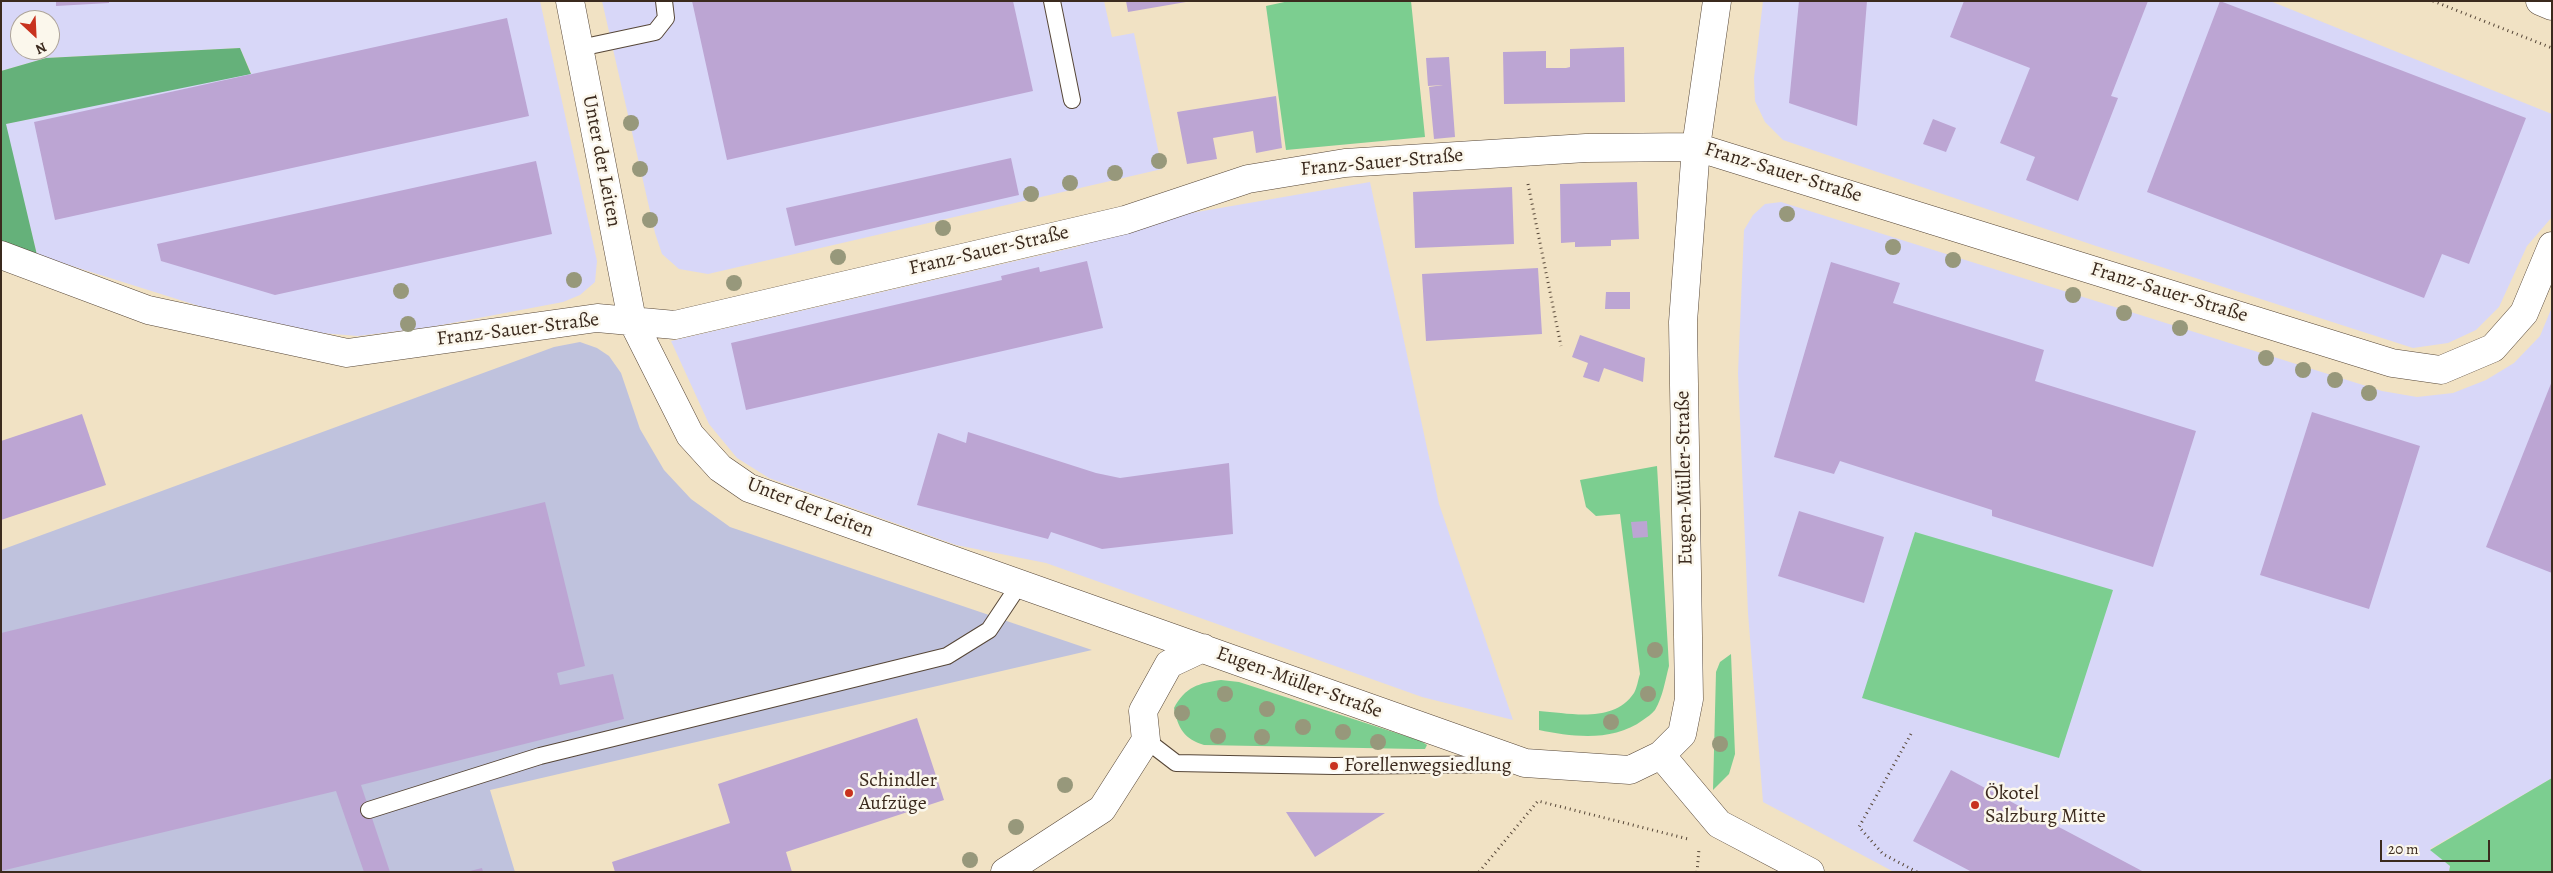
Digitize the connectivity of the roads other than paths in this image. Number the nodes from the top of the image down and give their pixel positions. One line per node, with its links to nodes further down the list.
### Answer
1 (570, 1): 7 (street, Unter der Leiten)
2 (664, 1): 7 (lane)
3 (1052, 1): 8 (lane)
4 (1717, 1): 9 (street, Eugen-Müller-Straße)
5 (2540, 1): 6 (street)
6 (2552, 6)
7 (580, 48): 12 (street, Unter der Leiten)
8 (1072, 100)
9 (1696, 147): 10 (street, Franz-Sauer-Straße); 12 (street, Franz-Sauer-Straße); 16 (street, Eugen-Müller-Straße)
10 (2552, 246)
11 (1, 255): 12 (street, Franz-Sauer-Straße)
12 (632, 320): 13 (street, Unter der Leiten)
13 (1019, 584): 14 (street, Unter der Leiten); 18 (lane)
14 (1203, 648): 15 (street, Eugen-Müller-Straße); 17 (street, Eugen-Müller-Straße)
15 (1146, 740): 17 (lane); 19 (street)
16 (1661, 755): 17 (street); 20 (street)
17 (1525, 763)
18 (369, 810)
19 (1005, 872)
20 (1810, 872)

